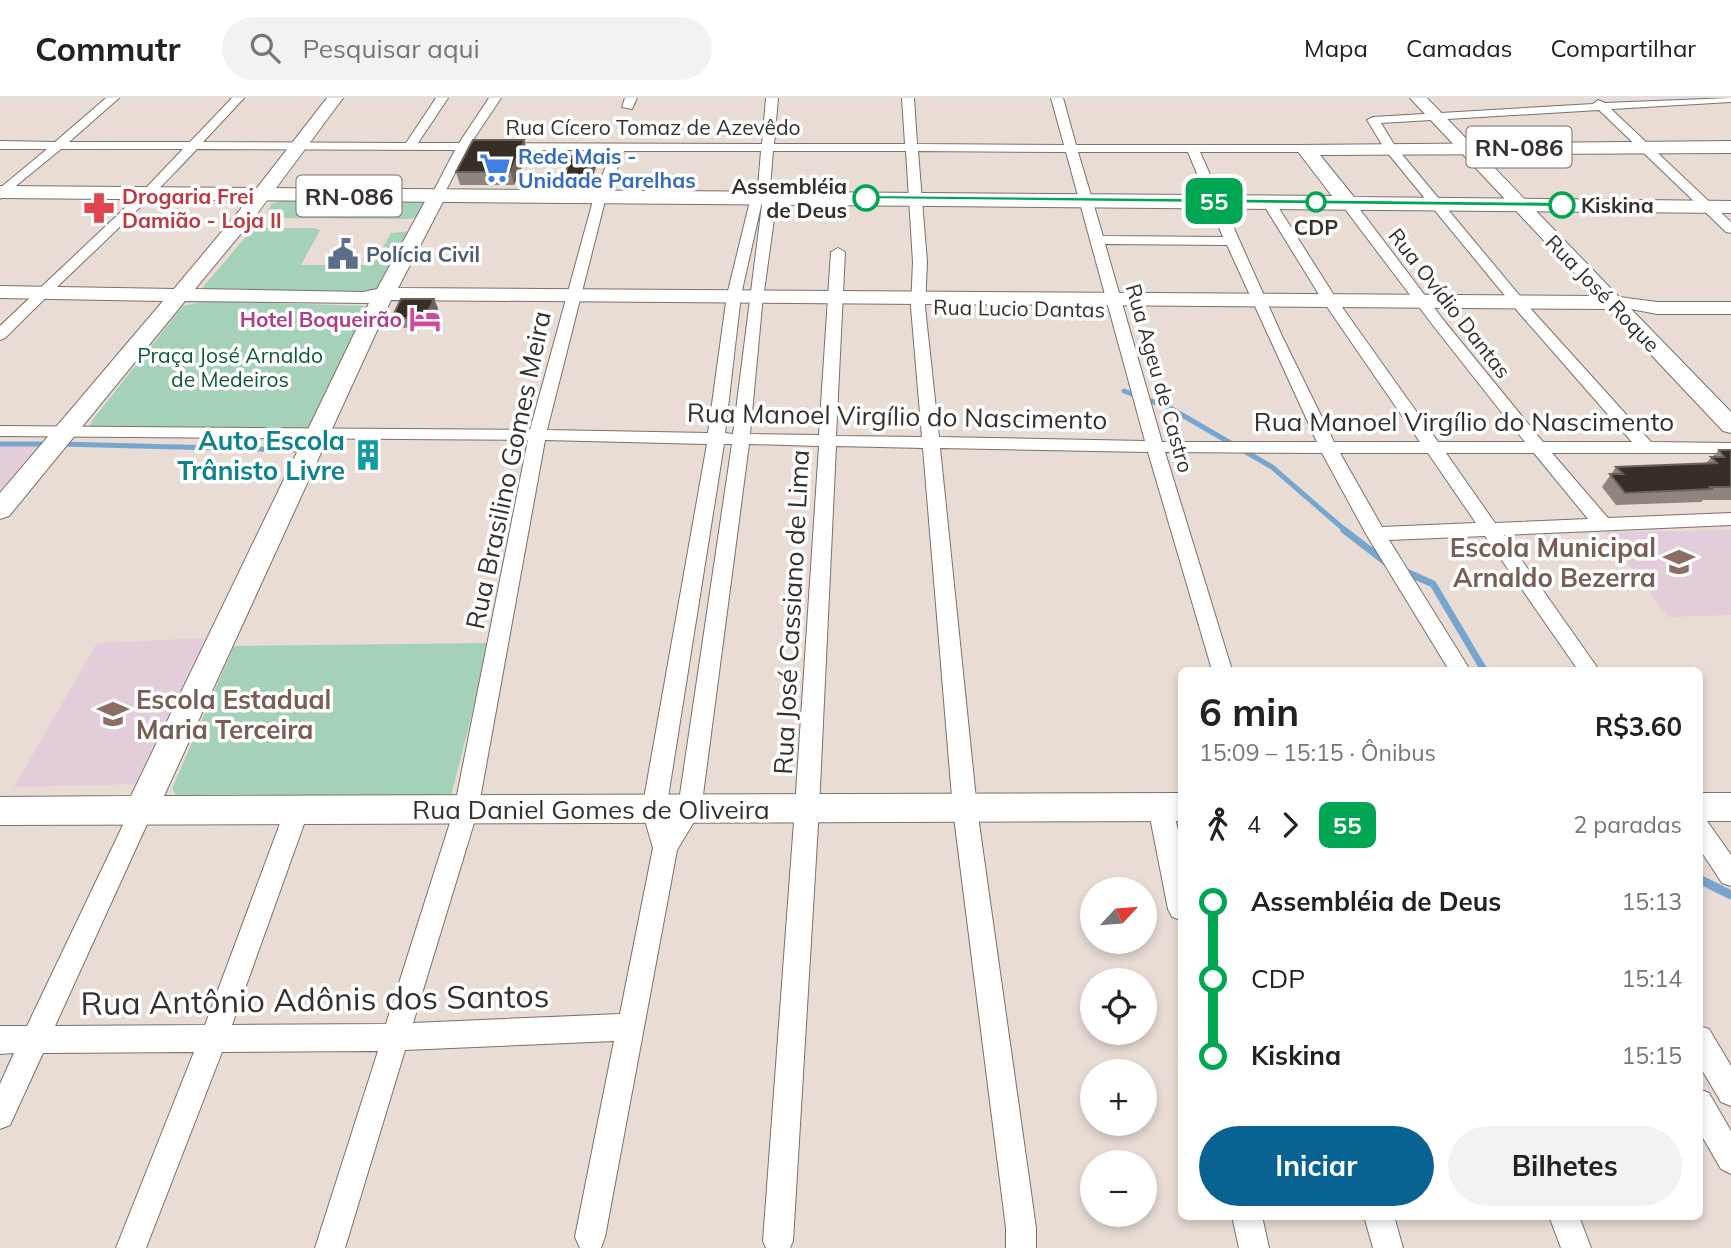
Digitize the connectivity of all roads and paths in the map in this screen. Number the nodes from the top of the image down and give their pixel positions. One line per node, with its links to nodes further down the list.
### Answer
1 (113, 98): 15 (street)
2 (238, 98): 16 (street)
3 (335, 98): 17 (street)
4 (442, 98): 18 (street)
5 (495, 98): 19 (street)
6 (772, 98): 21 (street)
7 (908, 98): 22 (street)
8 (1057, 98): 26 (street, Rua Ageu de Castro)
9 (1419, 98): 13 (street, Rua José Roque)
10 (1593, 98): 12 (street)
11 (1731, 99): 12 (street)
12 (1604, 108): 13 (street); 24 (street)
13 (1440, 110): 23 (street, Rua José Roque); 28 (street)
14 (0, 145): 15 (street, Rua Cícero Tomaz de Azevêdo)
15 (56, 145): 16 (street, Rua Cícero Tomaz de Azevêdo); 30 (street)
16 (192, 145): 17 (street, Rua Cícero Tomaz de Azevêdo); 31 (street)
17 (296, 145): 18 (street, Rua Cícero Tomaz de Azevêdo); 33 (street)
18 (410, 145): 19 (street, Rua Cícero Tomaz de Azevêdo)
19 (464, 145): 20 (street, Rua Cícero Tomaz de Azevêdo); 34 (street)
20 (620, 146): 21 (street, Rua Cícero Tomaz de Azevêdo); 35 (street, Rua Brasilino Gomes Meira)
21 (767, 147): 22 (street, Rua Cícero Tomaz de Azevêdo); 32 (street)
22 (912, 147): 26 (street, Rua Cícero Tomaz de Azevêdo); 36 (street)
23 (1474, 147): 24 (main road, RN-086); 28 (main road, RN-086); 42 (street, Rua José Roque)
24 (1646, 147): 25 (main road, RN-086); 43 (street)
25 (1731, 147)
26 (1070, 148): 27 (street, Rua Cícero Tomaz de Azevêdo); 37 (street, Rua Ageu de Castro)
27 (1192, 148): 29 (street, Rua Cícero Tomaz de Azevêdo); 38 (street)
28 (1390, 148): 29 (main road, RN-086); 41 (street)
29 (1306, 149): 40 (main road)
30 (1, 193): 31 (main road, RN-086)
31 (149, 193): 33 (main road, RN-086); 50 (street)
32 (764, 194): 35 (main road, RN-086); 36 (main road, RN-086); 54 (street); 55 (street)
33 (260, 195): 34 (main road, RN-086); 51 (street)
34 (437, 196): 35 (main road, RN-086); 52 (street)
35 (600, 197): 53 (street, Rua Brasilino Gomes Meira)
36 (915, 198): 37 (main road, RN-086); 57 (street)
37 (1086, 200): 38 (main road, RN-086); 46 (street, Rua Ageu de Castro)
38 (1215, 201): 39 (main road, RN-086); 47 (street)
39 (1268, 202): 40 (main road, RN-086); 60 (street)
40 (1347, 202): 41 (main road, RN-086); 61 (street, Rua Ovídio Dantas)
41 (1438, 204): 42 (main road, RN-086); 62 (street)
42 (1528, 204): 43 (main road, RN-086); 63 (street, Rua José Roque)
43 (1707, 207): 44 (main road, RN-086); 45 (street)
44 (1731, 207)
45 (1731, 229)
46 (1097, 240): 47 (street); 58 (street, Rua Ageu de Castro)
47 (1232, 241): 59 (street)
48 (838, 252): 56 (street, Rua José Cassiano de Lima)
49 (0, 292): 50 (street, Rua Lucio Dantas)
50 (41, 293): 51 (street, Rua Lucio Dantas); 65 (street)
51 (178, 295): 52 (street, Rua Lucio Dantas); 71 (street)
52 (376, 298): 53 (street, Rua Lucio Dantas); 72 (street)
53 (572, 299): 54 (street, Rua Lucio Dantas); 73 (street, Rua Brasilino Gomes Meira)
54 (734, 300): 55 (street, Rua Lucio Dantas); 66 (street)
55 (756, 301): 56 (street, Rua Lucio Dantas); 67 (street)
56 (835, 301): 57 (street, Rua Lucio Dantas); 76 (street, Rua José Cassiano de Lima)
57 (918, 302): 58 (street, Rua Lucio Dantas); 77 (street)
58 (1115, 304): 59 (street, Rua Lucio Dantas); 80 (street, Rua Ageu de Castro)
59 (1260, 305): 60 (street, Rua Lucio Dantas); 81 (street)
60 (1333, 306): 61 (street, Rua Lucio Dantas); 82 (street)
61 (1424, 306): 62 (street, Rua Lucio Dantas); 78 (street, Rua Ovídio Dantas)
62 (1521, 306): 63 (street, Rua Lucio Dantas); 79 (street)
63 (1633, 307): 64 (street, Rua Lucio Dantas); 68 (street, Rua José Roque); 69 (street, Rua José Roque)
64 (1731, 308)
65 (0, 335)
66 (727, 367): 67 (street); 74 (street)
67 (749, 367): 75 (street)
68 (1731, 407)
69 (1731, 426)
70 (0, 431): 71 (street, Rua Manoel Virgílio do Nascimento)
71 (63, 432): 72 (street, Rua Manoel Virgílio do Nascimento); 84 (street)
72 (319, 434): 73 (street, Rua Manoel Virgílio do Nascimento); 102 (street)
73 (537, 435): 74 (street, Rua Manoel Virgílio do Nascimento); 98 (street, Rua Brasilino Gomes Meira)
74 (716, 440): 75 (street, Rua Manoel Virgílio do Nascimento); 99 (street)
75 (741, 440): 76 (street, Rua Manoel Virgílio do Nascimento); 100 (street)
76 (826, 440): 77 (street, Rua Manoel Virgílio do Nascimento); 95 (street, Rua José Cassiano de Lima)
77 (931, 441): 80 (street, Rua Manoel Virgílio do Nascimento); 96 (street)
78 (1536, 446): 79 (street, Rua Manoel Virgílio do Nascimento); 82 (street, Rua Manoel Virgílio do Nascimento); 86 (street, Rua Ovídio Dantas)
79 (1645, 446): 83 (street, Rua Manoel Virgílio do Nascimento)
80 (1155, 447): 81 (street, Rua Manoel Virgílio do Nascimento); 89 (street, Rua Ageu de Castro)
81 (1328, 447): 82 (street, Rua Manoel Virgílio do Nascimento); 88 (street)
82 (1430, 447): 87 (street)
83 (1731, 448)
84 (0, 510)
85 (1731, 519): 86 (street)
86 (1603, 524): 87 (street)
87 (1490, 529): 88 (street); 91 (street)
88 (1375, 534): 90 (street)
89 (1221, 667)
90 (1458, 667)
91 (1587, 667)
92 (1170, 807): 96 (street, Rua Daniel Gomes de Oliveira); 106 (street)
93 (1703, 807): 94 (street)
94 (1731, 807)
95 (807, 808): 96 (street, Rua Daniel Gomes de Oliveira); 100 (street, Rua Daniel Gomes de Oliveira); 121 (street, Rua José Cassiano de Lima)
96 (965, 809): 124 (street)
97 (297, 810): 98 (street, Rua Daniel Gomes de Oliveira); 102 (street, Rua Daniel Gomes de Oliveira); 109 (street)
98 (466, 810): 99 (street, Rua Daniel Gomes de Oliveira); 108 (street, Rua Brasilino Gomes Meira)
99 (654, 810): 100 (street, Rua Daniel Gomes de Oliveira); 104 (street)
100 (689, 810): 104 (street)
101 (0, 811): 102 (street, Rua Daniel Gomes de Oliveira)
102 (141, 811): 111 (street)
103 (1703, 834): 105 (street)
104 (665, 848): 107 (street)
105 (1731, 874)
106 (1178, 881)
107 (631, 1027): 108 (street, Rua Antônio Adônis dos Santos); 120 (street)
108 (396, 1037): 109 (street, Rua Antônio Adônis dos Santos); 123 (street, Rua Brasilino Gomes Meira)
109 (213, 1039): 111 (street, Rua Antônio Adônis dos Santos); 122 (street)
110 (0, 1040): 111 (street, Rua Antônio Adônis dos Santos)
111 (36, 1040): 115 (street)
112 (1703, 1046): 113 (street)
113 (1731, 1092)
114 (1703, 1110): 116 (street)
115 (0, 1115)
116 (1731, 1159)
117 (1248, 1220): 125 (street)
118 (1380, 1220): 126 (street)
119 (1566, 1220): 127 (street)
120 (590, 1237)
121 (778, 1241)
122 (131, 1248)
123 (330, 1248)
124 (1021, 1248)
125 (1254, 1248)
126 (1388, 1248)
127 (1576, 1248)

